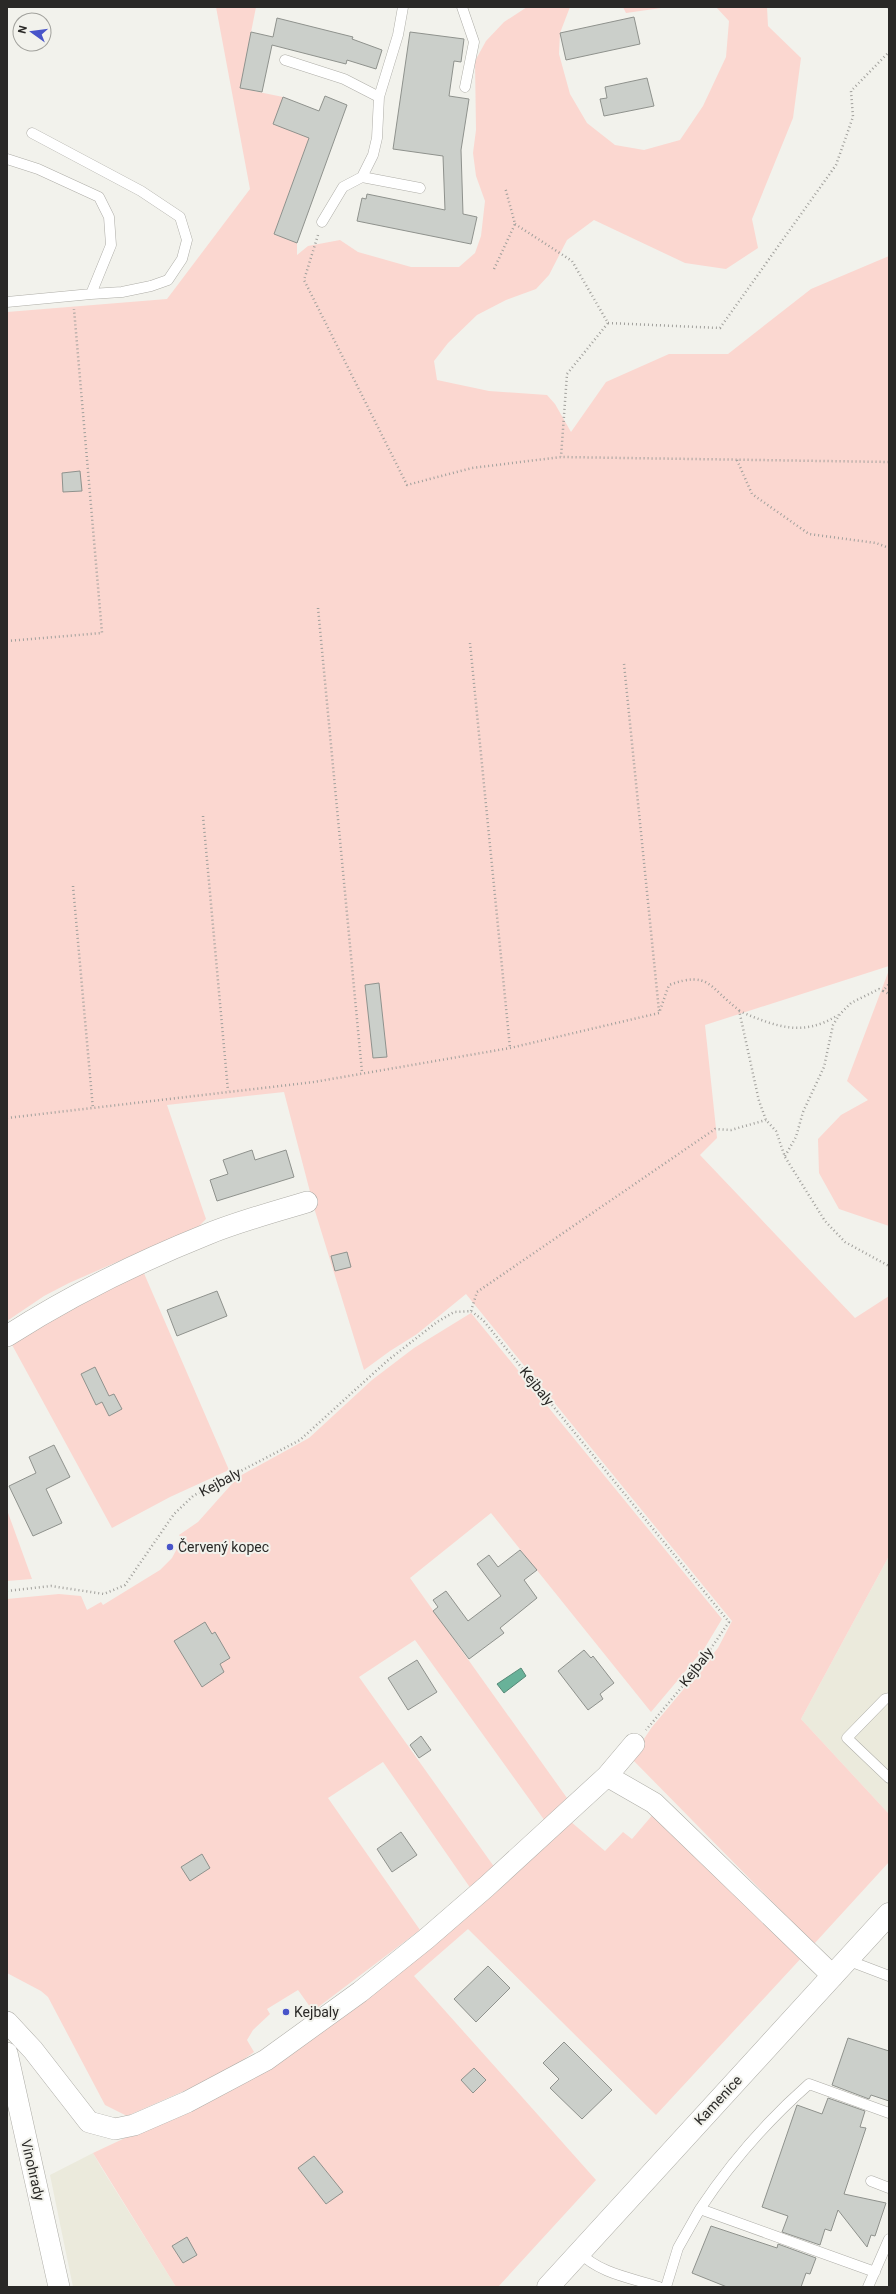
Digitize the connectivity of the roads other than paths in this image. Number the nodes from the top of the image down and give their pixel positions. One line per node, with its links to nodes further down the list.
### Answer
1 (402, 7): 5 (lane)
2 (462, 7): 4 (lane)
3 (285, 60): 5 (lane)
4 (465, 87)
5 (379, 97): 8 (lane)
6 (32, 133): 11 (lane)
7 (7, 159): 11 (lane)
8 (362, 177): 9 (lane); 10 (lane)
9 (420, 188)
10 (322, 222)
11 (90, 294): 12 (lane)
12 (7, 302)
13 (307, 1202): 14 (street)
14 (7, 1336)
15 (889, 1698): 18 (lane)
16 (634, 1744): 17 (street)
17 (607, 1776): 20 (street); 22 (street)
18 (889, 1778)
19 (889, 1914): 20 (street, Kamenice)
20 (840, 1968): 21 (lane); 29 (street, Kamenice)
21 (889, 1976)
22 (7, 2022)
23 (7, 2052): 31 (street, Vinohrady)
24 (889, 2113): 27 (lane)
25 (871, 2181): 26 (lane)
26 (889, 2188)
27 (700, 2209): 30 (lane); 34 (lane)
28 (889, 2239): 30 (lane)
29 (579, 2252): 32 (street, Kamenice); 33 (lane)
30 (875, 2272): 35 (lane)
31 (59, 2287)
32 (548, 2287)
33 (659, 2287)
34 (666, 2287)
35 (868, 2287)

